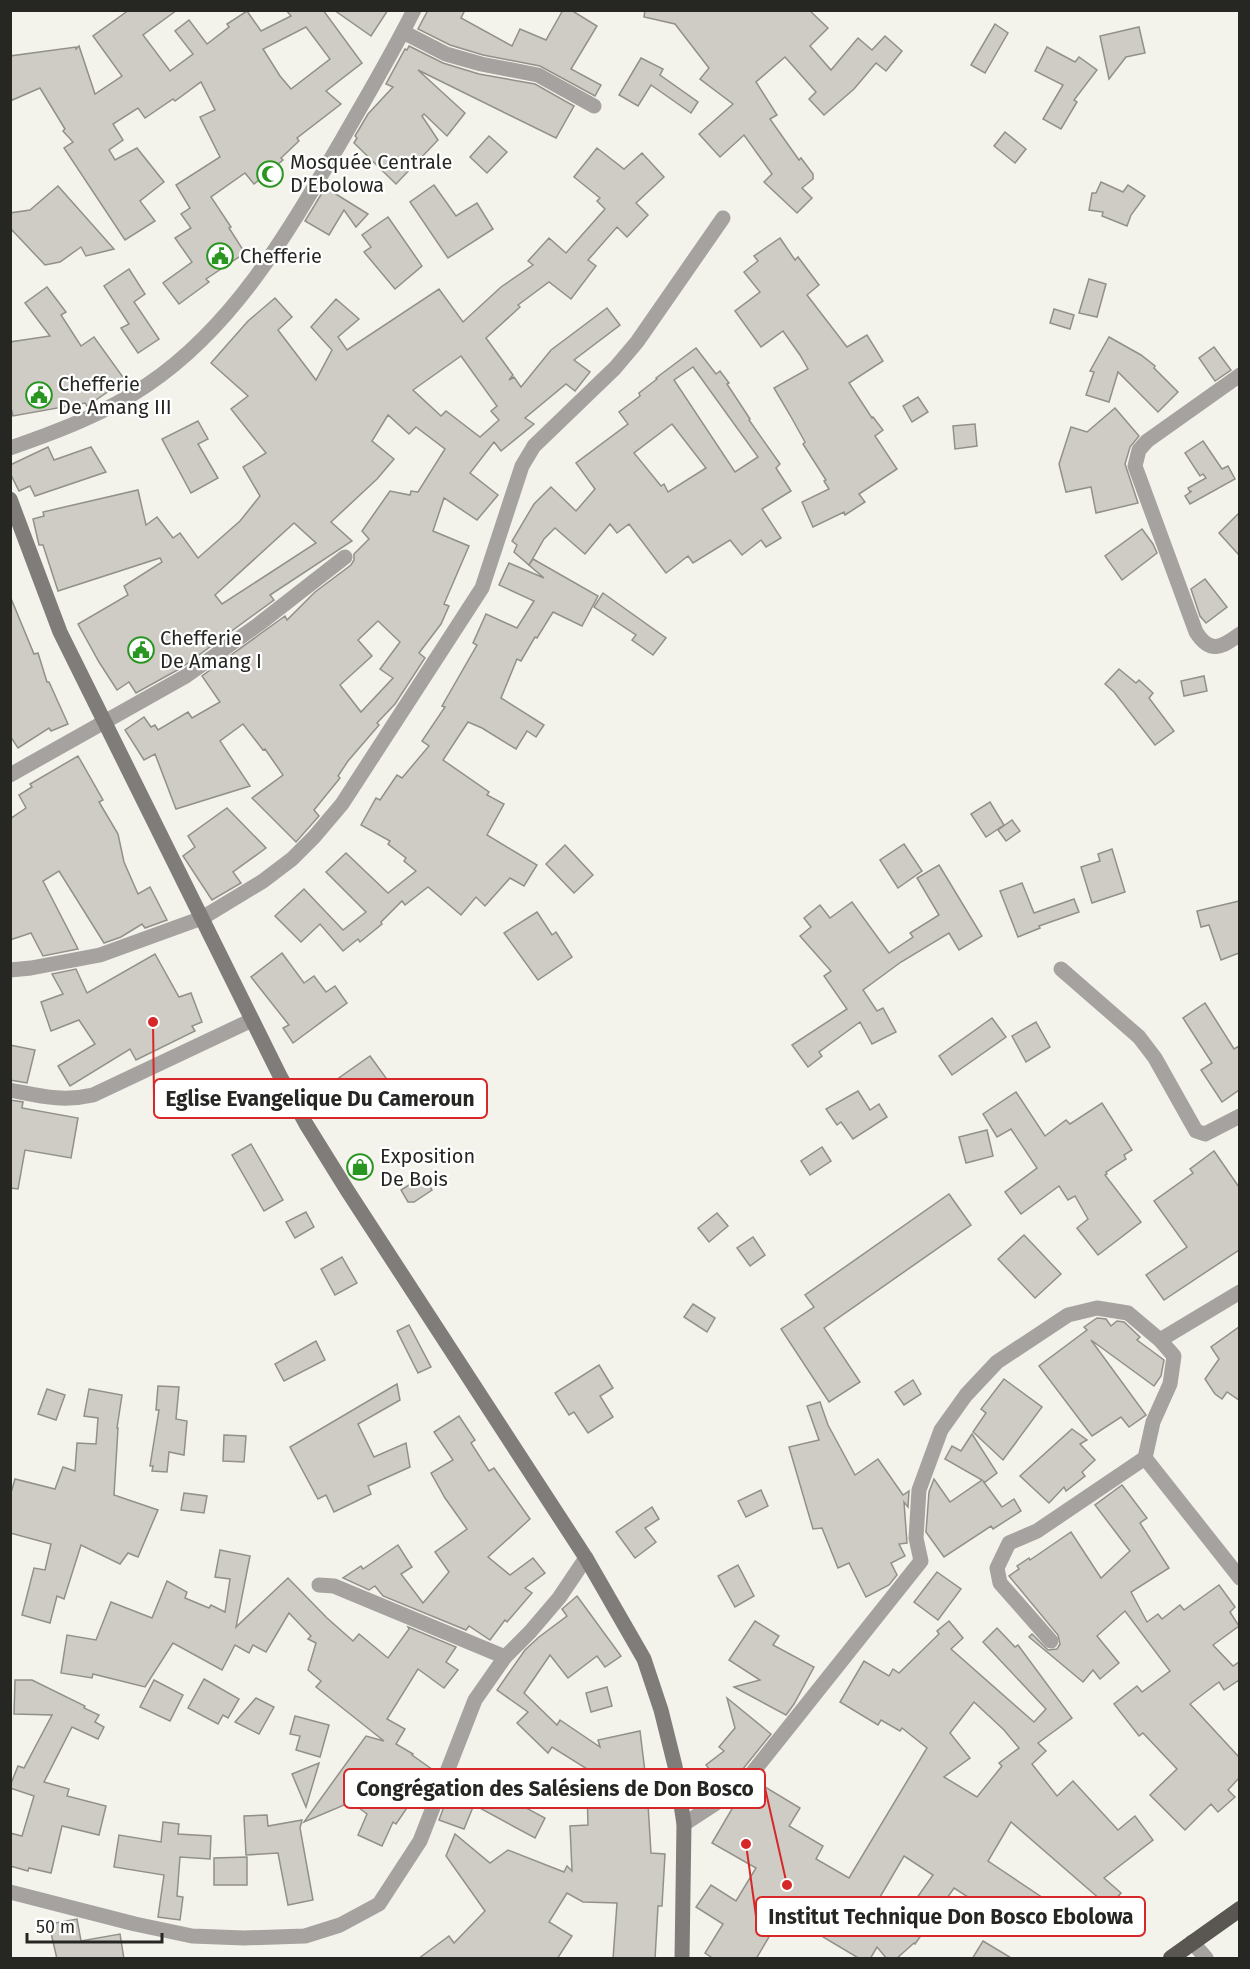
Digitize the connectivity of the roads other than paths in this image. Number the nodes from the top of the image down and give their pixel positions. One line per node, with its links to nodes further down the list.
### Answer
1 (414, 10): 2 (street)
2 (404, 32): 3 (street); 6 (street)
3 (594, 106)
4 (723, 218): 12 (street)
5 (1239, 375): 9 (street)
6 (10, 448)
7 (10, 499): 10 (main road)
8 (345, 557): 10 (street)
9 (1239, 634)
10 (105, 723): 11 (street); 12 (main road)
11 (10, 775)
12 (202, 918): 14 (street); 15 (main road)
13 (1061, 969): 17 (street)
14 (10, 970)
15 (252, 1020): 16 (street); 21 (main road)
16 (10, 1090)
17 (1239, 1116)
18 (1239, 1292): 19 (street)
19 (1160, 1340): 20 (street); 26 (street)
20 (1145, 1458): 22 (street); 24 (street)
21 (586, 1558): 25 (street); 26 (main road)
22 (1239, 1578)
23 (319, 1585): 25 (street)
24 (1052, 1641)
25 (505, 1657): 27 (street)
26 (684, 1824): 30 (main road)
27 (10, 1892)
28 (1239, 1909): 29 (highway)
29 (1192, 1942): 31 (highway); 32 (street)
30 (682, 1959)
31 (1171, 1959)
32 (1206, 1959)

